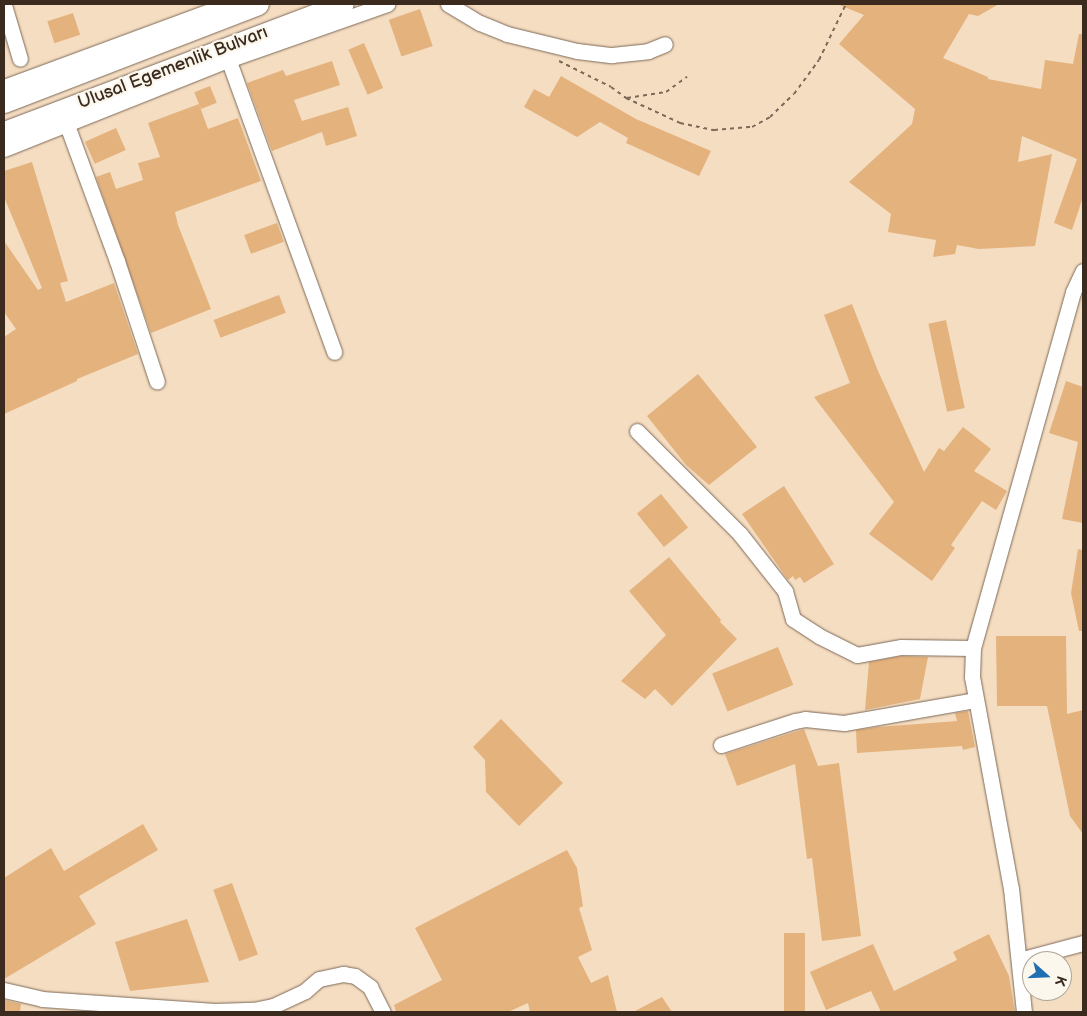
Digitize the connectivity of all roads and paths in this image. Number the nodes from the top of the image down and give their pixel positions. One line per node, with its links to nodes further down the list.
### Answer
1 (228, 4): 13 (street)
2 (258, 4): 15 (highway, Ulusal Egemenlik Bulvarı)
3 (342, 4): 9 (highway, Ulusal Egemenlik Bulvarı)
4 (387, 4): 9 (street)
5 (448, 4): 8 (street)
6 (846, 4): 14 (path)
7 (4, 5): 10 (street)
8 (665, 44)
9 (226, 55): 16 (highway, Ulusal Egemenlik Bulvarı); 20 (street)
10 (20, 59)
11 (556, 60): 14 (path)
12 (686, 77): 14 (path)
13 (4, 88)
14 (626, 98)
15 (4, 102)
16 (65, 118): 17 (highway, Ulusal Egemenlik Bulvarı); 18 (street); 21 (street)
17 (4, 132)
18 (4, 149)
19 (1083, 271): 23 (street)
20 (334, 352)
21 (157, 382)
22 (637, 431): 23 (street)
23 (973, 648): 24 (street)
24 (976, 700): 25 (street); 27 (street)
25 (721, 745)
26 (1083, 943): 27 (street)
27 (1019, 960): 30 (street)
28 (4, 990): 29 (street)
29 (383, 1012)
30 (1024, 1012)

